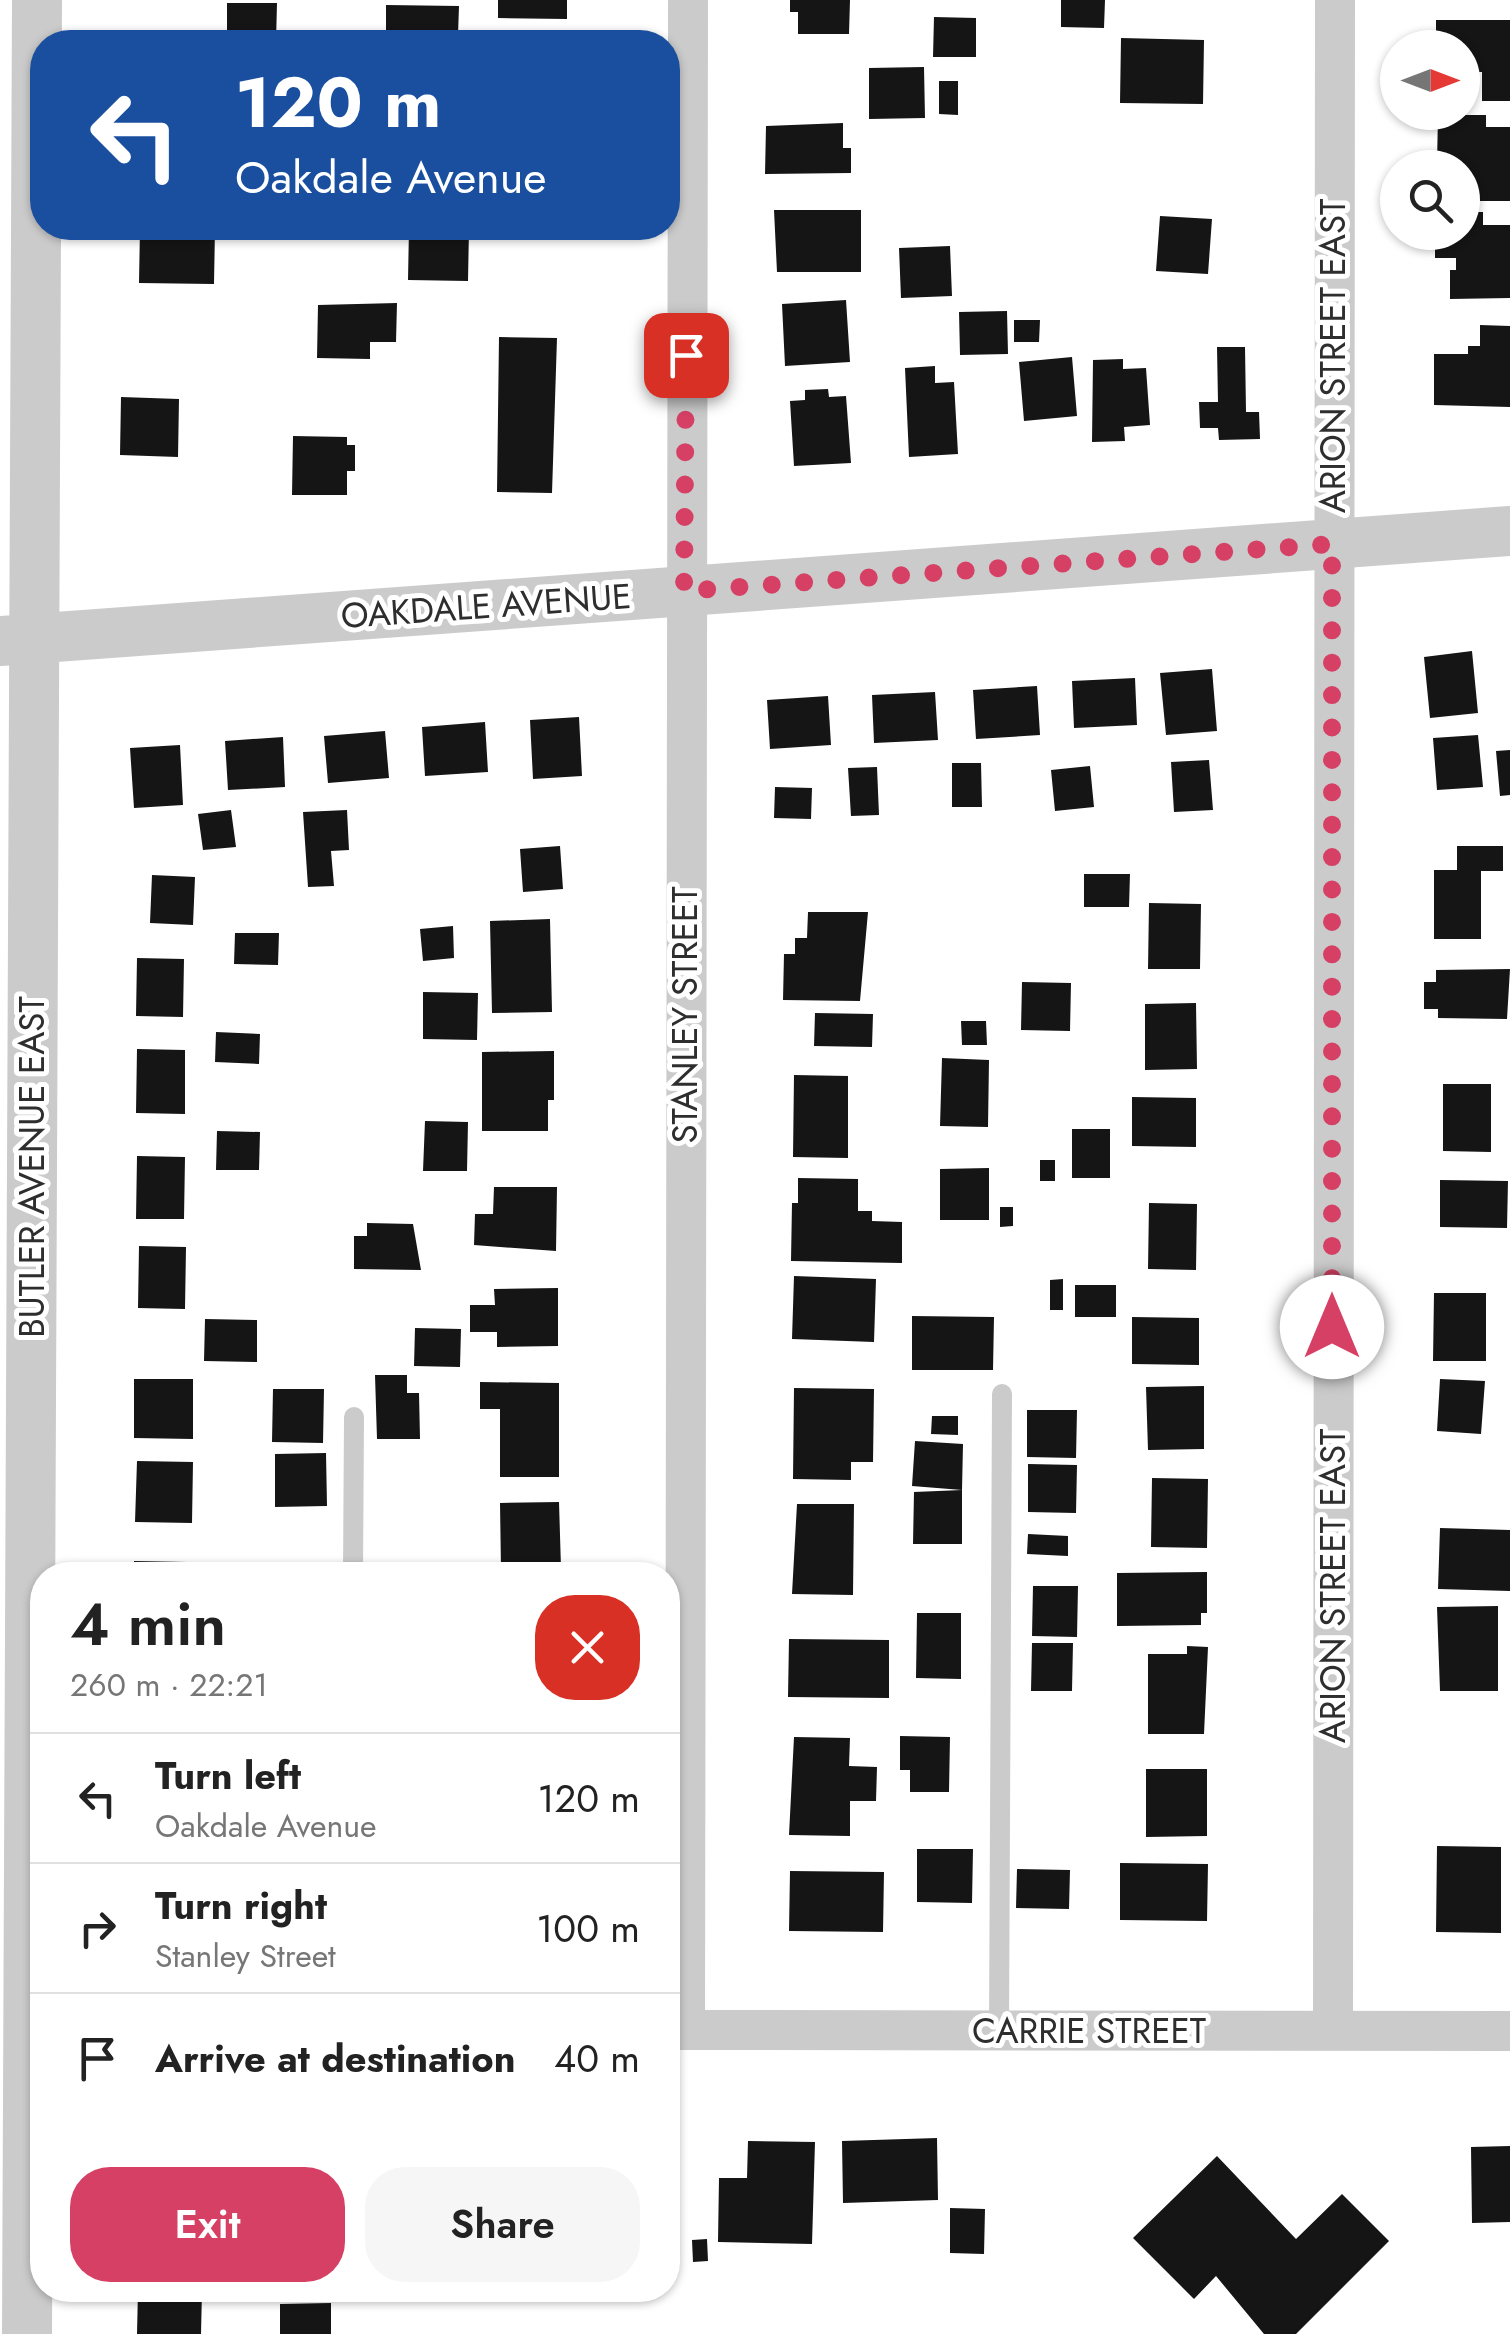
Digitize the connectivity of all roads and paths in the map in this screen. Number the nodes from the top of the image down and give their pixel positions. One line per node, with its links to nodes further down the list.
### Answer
1 (37, 0): 4 (street, BUTLER AVENUE EAST)
2 (688, 0): 8 (street, STANLEY STREET)
3 (1335, 0): 7 (street, ARION STREET EAST)
4 (36, 30)
5 (30, 224): 9 (street, BUTLER AVENUE EAST)
6 (1510, 531): 7 (street, OAKDALE AVENUE)
7 (1332, 544): 8 (street, OAKDALE AVENUE); 17 (street, ARION STREET EAST)
8 (684, 591): 9 (street, OAKDALE AVENUE); 13 (street, STANLEY STREET)
9 (17, 640): 14 (street, BUTLER AVENUE EAST)
10 (1002, 1394): 16 (lane)
11 (354, 1417): 12 (lane)
12 (353, 1562)
13 (679, 1562)
14 (30, 1590)
15 (680, 2030): 16 (street, CARRIE STREET)
16 (1000, 2030): 17 (street, CARRIE STREET)
17 (1333, 2031): 18 (street, CARRIE STREET)
18 (1510, 2031)
19 (30, 2212): 20 (street, BUTLER AVENUE EAST)
20 (26, 2334)

